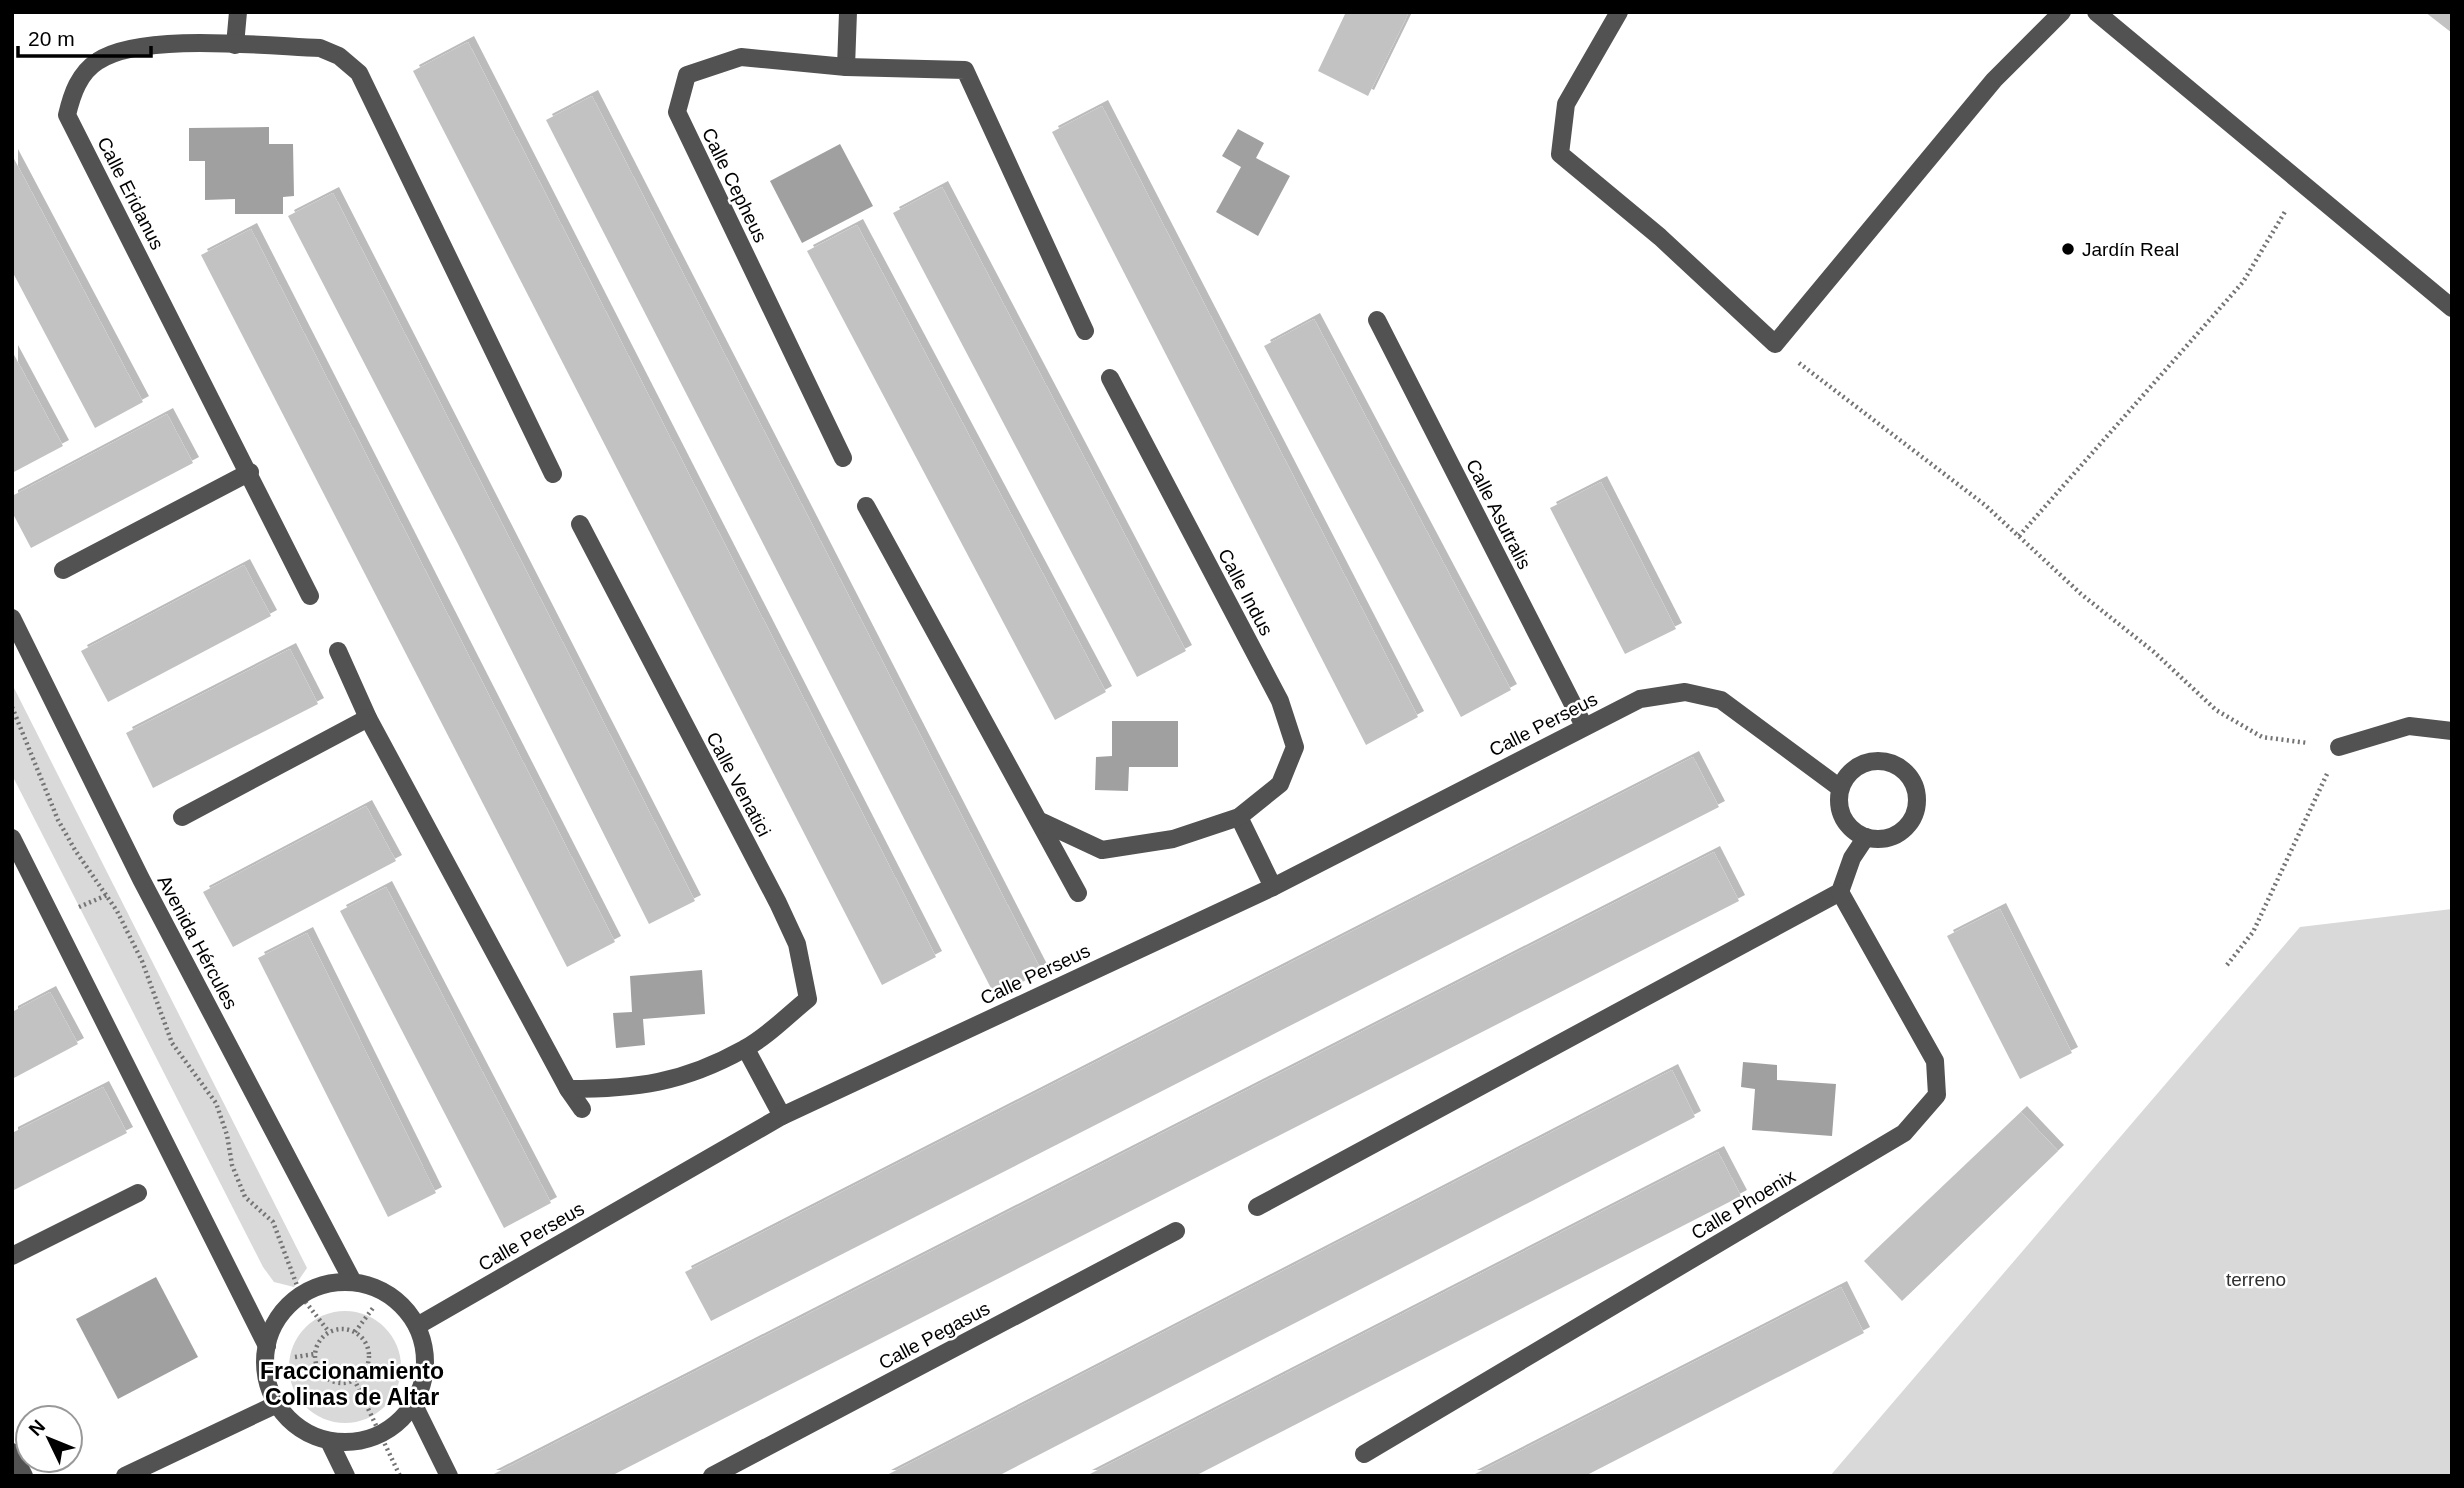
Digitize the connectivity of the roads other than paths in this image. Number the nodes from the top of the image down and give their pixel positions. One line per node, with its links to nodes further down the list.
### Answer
1 (238, 12): 6 (street)
2 (848, 12): 7 (street)
3 (1619, 12): 4 (street)
4 (2062, 12)
5 (2096, 12): 8 (street)
6 (235, 45): 13 (street, Calle Eridanus); 14 (street, Calle Eridanus)
7 (846, 67): 10 (street, Calle Cepheus); 12 (street, Calle Cepheus)
8 (2452, 308)
9 (1377, 320): 22 (street, Calle Asutralis)
10 (1085, 331)
11 (1110, 378): 27 (street, Calle Indus)
12 (843, 458)
13 (250, 472): 17 (street); 18 (street, Calle Eridanus)
14 (553, 474)
15 (866, 506): 28 (street)
16 (580, 524): 34 (street, Calle Venatici)
17 (63, 570)
18 (310, 596)
19 (12, 618): 42 (street, Avenida Hércules)
20 (338, 651): 21 (street)
21 (368, 718): 26 (street); 35 (street)
22 (1584, 726): 25 (street, Calle Perseus); 31 (street, Calle Perseus)
23 (2452, 731): 24 (street)
24 (2339, 747)
25 (1840, 788): 30 (street); 30 (street)
26 (182, 817)
27 (1239, 817): 28 (street, Calle Indus); 31 (street)
28 (1042, 822): 33 (street)
29 (12, 838): 44 (street)
30 (1866, 838): 32 (street)
31 (1273, 887): 37 (street, Calle Perseus)
32 (1840, 892): 39 (street); 49 (street, Calle Phoenix)
33 (1078, 893)
34 (747, 1049): 35 (street, Calle Venatici); 37 (street)
35 (568, 1089): 36 (street)
36 (582, 1109)
37 (782, 1116): 43 (street, Calle Perseus)
38 (138, 1193): 41 (street)
39 (1257, 1207)
40 (1176, 1231): 54 (street, Calle Pegasus)
41 (12, 1256)
42 (353, 1282): 43 (street); 44 (street)
43 (417, 1326): 46 (street)
44 (267, 1346): 45 (street)
45 (277, 1404): 47 (street); 51 (street)
46 (414, 1404): 47 (street); 53 (street)
47 (329, 1441): 52 (street)
48 (12, 1452): 50 (street)
49 (1364, 1454)
50 (24, 1476)
51 (125, 1476)
52 (346, 1476)
53 (449, 1476)
54 (712, 1476)

